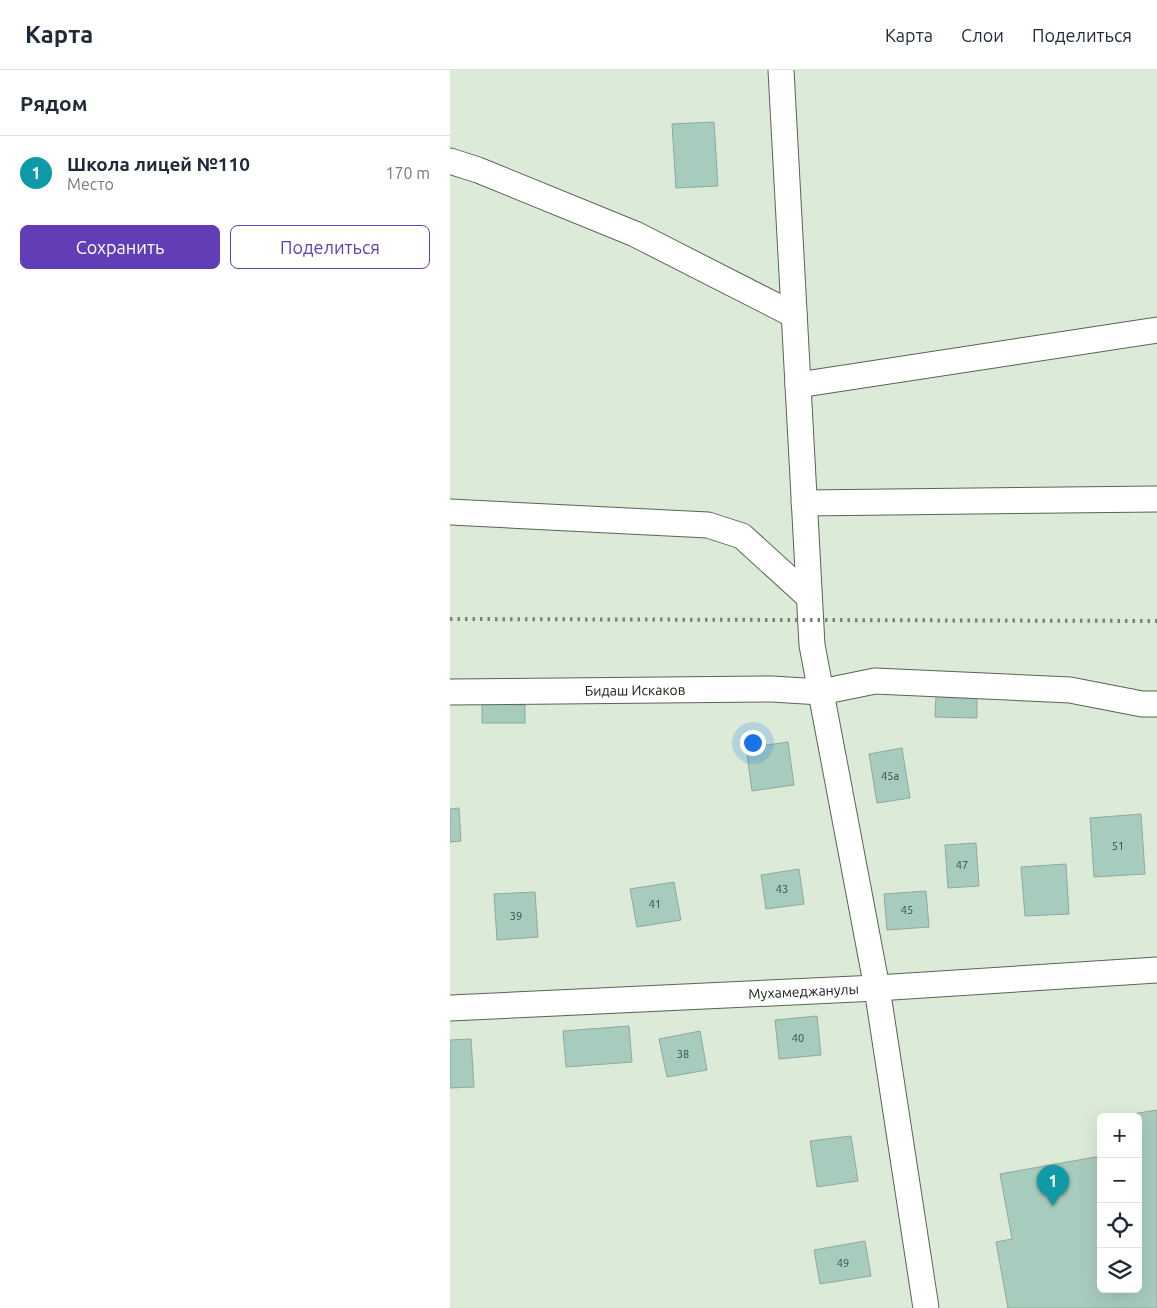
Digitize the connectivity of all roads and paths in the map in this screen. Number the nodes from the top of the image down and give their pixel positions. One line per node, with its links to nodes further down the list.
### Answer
1 (781, 70): 3 (street)
2 (450, 161): 3 (street)
3 (794, 315): 5 (street)
4 (1157, 330): 5 (street)
5 (798, 385): 7 (street)
6 (1157, 499): 7 (street)
7 (804, 503): 9 (street)
8 (450, 512): 9 (street)
9 (809, 597): 11 (street)
10 (450, 692): 11 (street, Бидаш Искаков)
11 (821, 692): 12 (street, Бидаш Искаков); 14 (street)
12 (1157, 704)
13 (1157, 970): 14 (street, Мухамеджанулы)
14 (877, 988): 15 (street, Мухамеджанулы); 16 (street)
15 (450, 1008)
16 (926, 1308)

